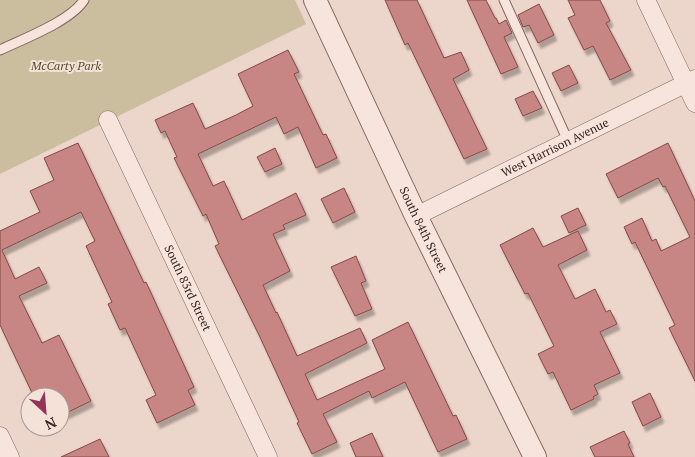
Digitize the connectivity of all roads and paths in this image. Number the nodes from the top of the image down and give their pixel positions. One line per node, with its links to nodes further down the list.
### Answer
1 (84, 0): 5 (lane)
2 (315, 0): 10 (street, South 84th Street)
3 (504, 0): 9 (lane)
4 (646, 0): 6 (street)
5 (0, 50)
6 (691, 82): 7 (street); 9 (street, West Harrison Avenue)
7 (695, 103)
8 (108, 120): 13 (street, South 83rd Street)
9 (568, 141): 10 (street, West Harrison Avenue)
10 (416, 216): 14 (street, South 84th Street)
11 (0, 436): 12 (street)
12 (10, 457)
13 (268, 457)
14 (535, 457)

